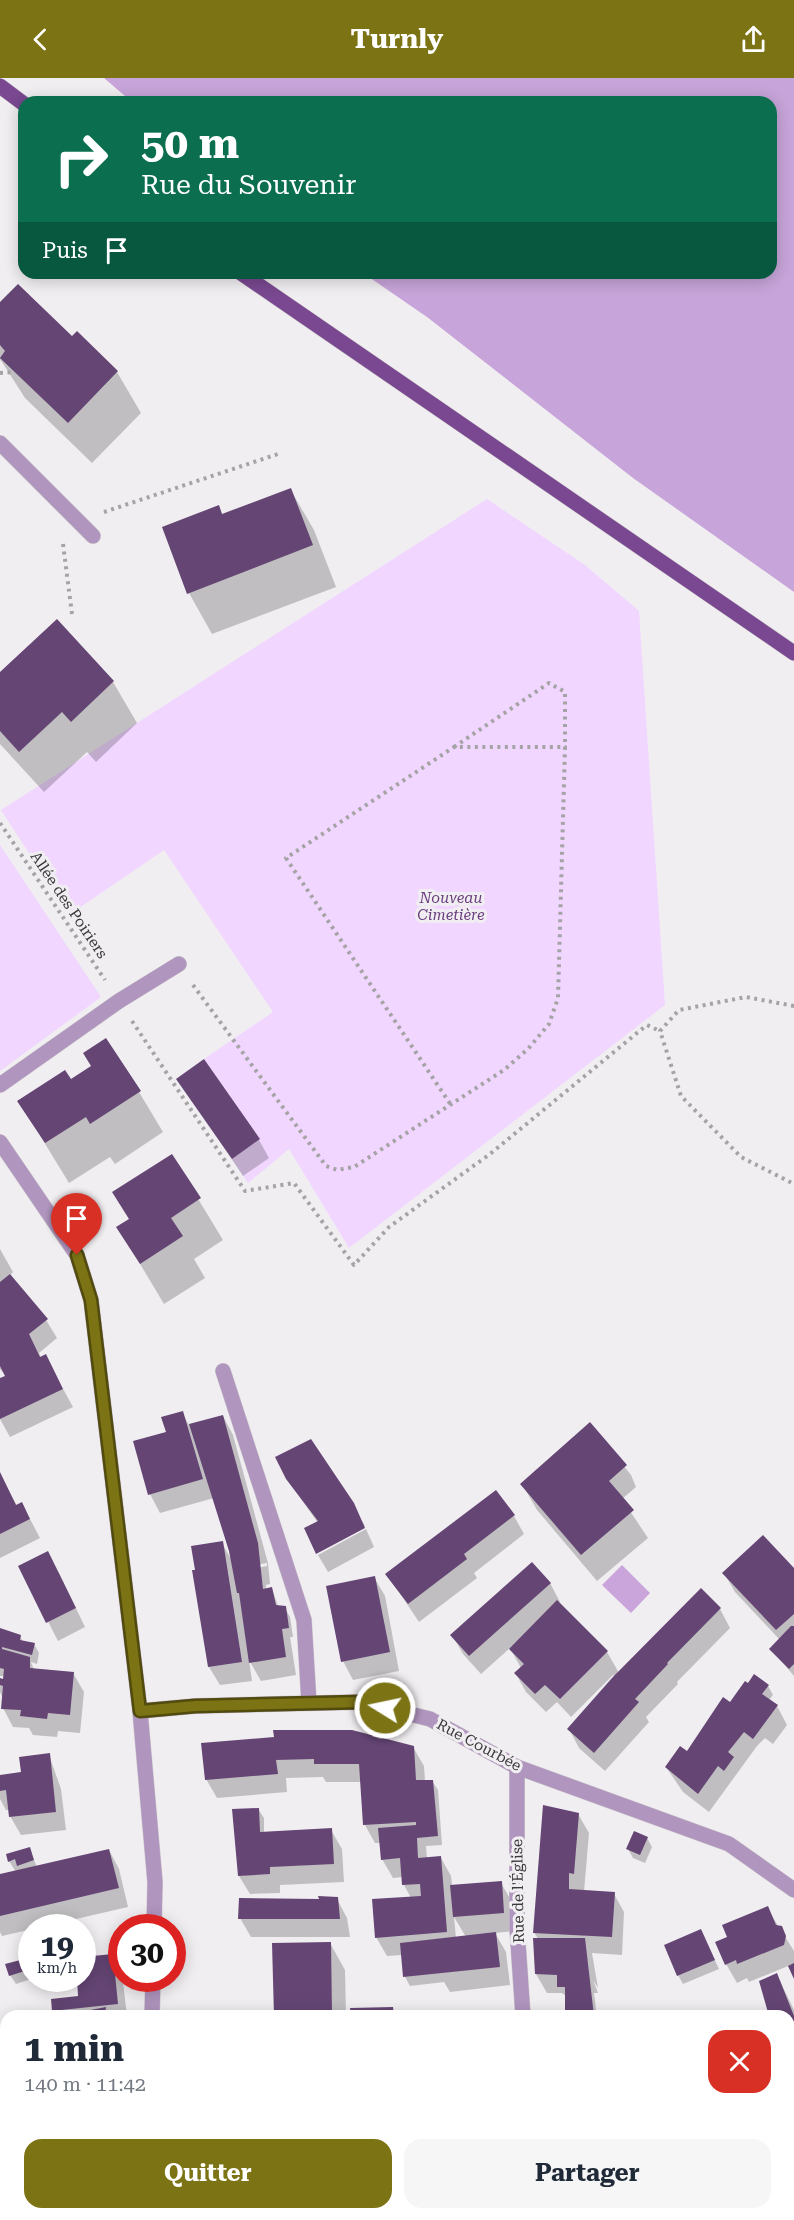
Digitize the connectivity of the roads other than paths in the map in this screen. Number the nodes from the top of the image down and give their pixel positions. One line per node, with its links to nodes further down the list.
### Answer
1 (1, 89): 2 (main road)
2 (18, 100)
3 (250, 279): 6 (main road)
4 (0, 443): 5 (street)
5 (93, 536)
6 (794, 653)
7 (179, 964): 8 (street)
8 (0, 1085)
9 (0, 1142): 12 (street)
10 (223, 1371): 11 (street)
11 (309, 1703): 12 (street, Rue Courbée); 13 (street, Rue Courbée)
12 (140, 1711): 15 (street)
13 (517, 1767): 14 (street, Rue Courbée); 18 (street, Rue de l'Église)
14 (794, 1890)
15 (154, 1914)
16 (153, 1992): 17 (street)
17 (152, 2010)
18 (523, 2010)

